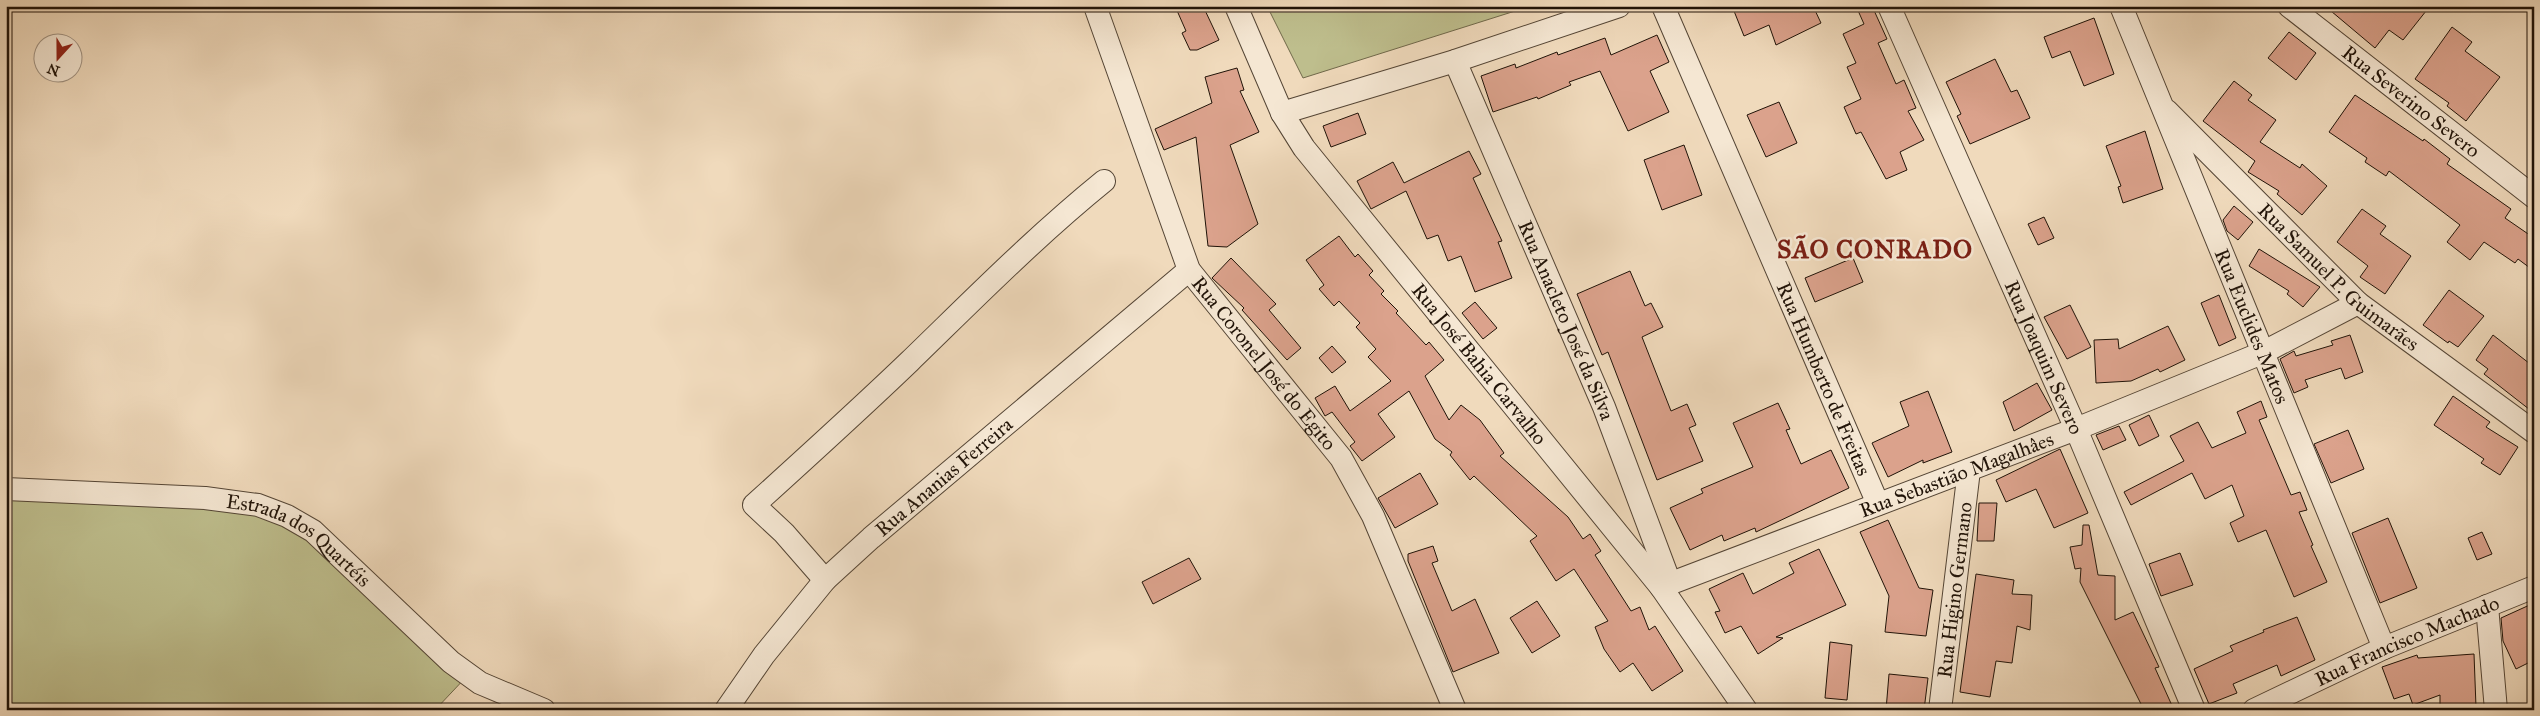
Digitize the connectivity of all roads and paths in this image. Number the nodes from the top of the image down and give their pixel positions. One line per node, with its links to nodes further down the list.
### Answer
1 (1095, 6): 13 (street, Rua Coronel José do Egito)
2 (1236, 6): 10 (street, Rua José Bahia Carvalho)
3 (1620, 6): 8 (street)
4 (1663, 6): 20 (street, Rua Humberto de Freitas)
5 (1889, 6): 16 (street, Rua Joaquim Severo)
6 (2121, 6): 9 (street, Rua Euclides Matos)
7 (2289, 6): 12 (street, Rua Severino Severo)
8 (1455, 61): 10 (street); 22 (street, Rua Anacleto José da Silva)
9 (2159, 103): 14 (street, Rua Samuel P. Guimarães); 15 (street, Rua Euclides Matos)
10 (1282, 114): 22 (street, Rua José Bahia Carvalho)
11 (1104, 181): 21 (street)
12 (2534, 197)
13 (1189, 270): 21 (street, Rua Ananias Ferreira); 29 (street, Rua Coronel José do Egito)
14 (2358, 303): 15 (street, Rua Sebastião Magalhâes); 17 (street, Rua Samuel P. Guimarães)
15 (2262, 354): 16 (street, Rua Sebastião Magalhâes); 25 (street, Rua Euclides Matos)
16 (2076, 429): 18 (street, Rua Sebastião Magalhâes); 31 (street, Rua Joaquim Severo)
17 (2534, 432)
18 (1969, 470): 20 (street, Rua Sebastião Magalhâes); 30 (street, Rua Higino Germano)
19 (6, 489): 27 (street, Estrada dos Quartéis)
20 (1878, 504): 22 (street, Rua Sebastião Magalhâes)
21 (825, 580): 28 (street, Rua Ananias Ferreira)
22 (1666, 585): 26 (street, Rua José Bahia Carvalho)
23 (2534, 587): 24 (street, Rua Francisco Machado)
24 (2487, 606): 25 (street, Rua Francisco Machado); 33 (street)
25 (2384, 648): 32 (street, Rua Francisco Machado)
26 (1751, 708)
27 (544, 710)
28 (726, 710)
29 (1455, 710)
30 (1940, 710)
31 (2194, 710)
32 (2254, 710)
33 (2496, 710)

